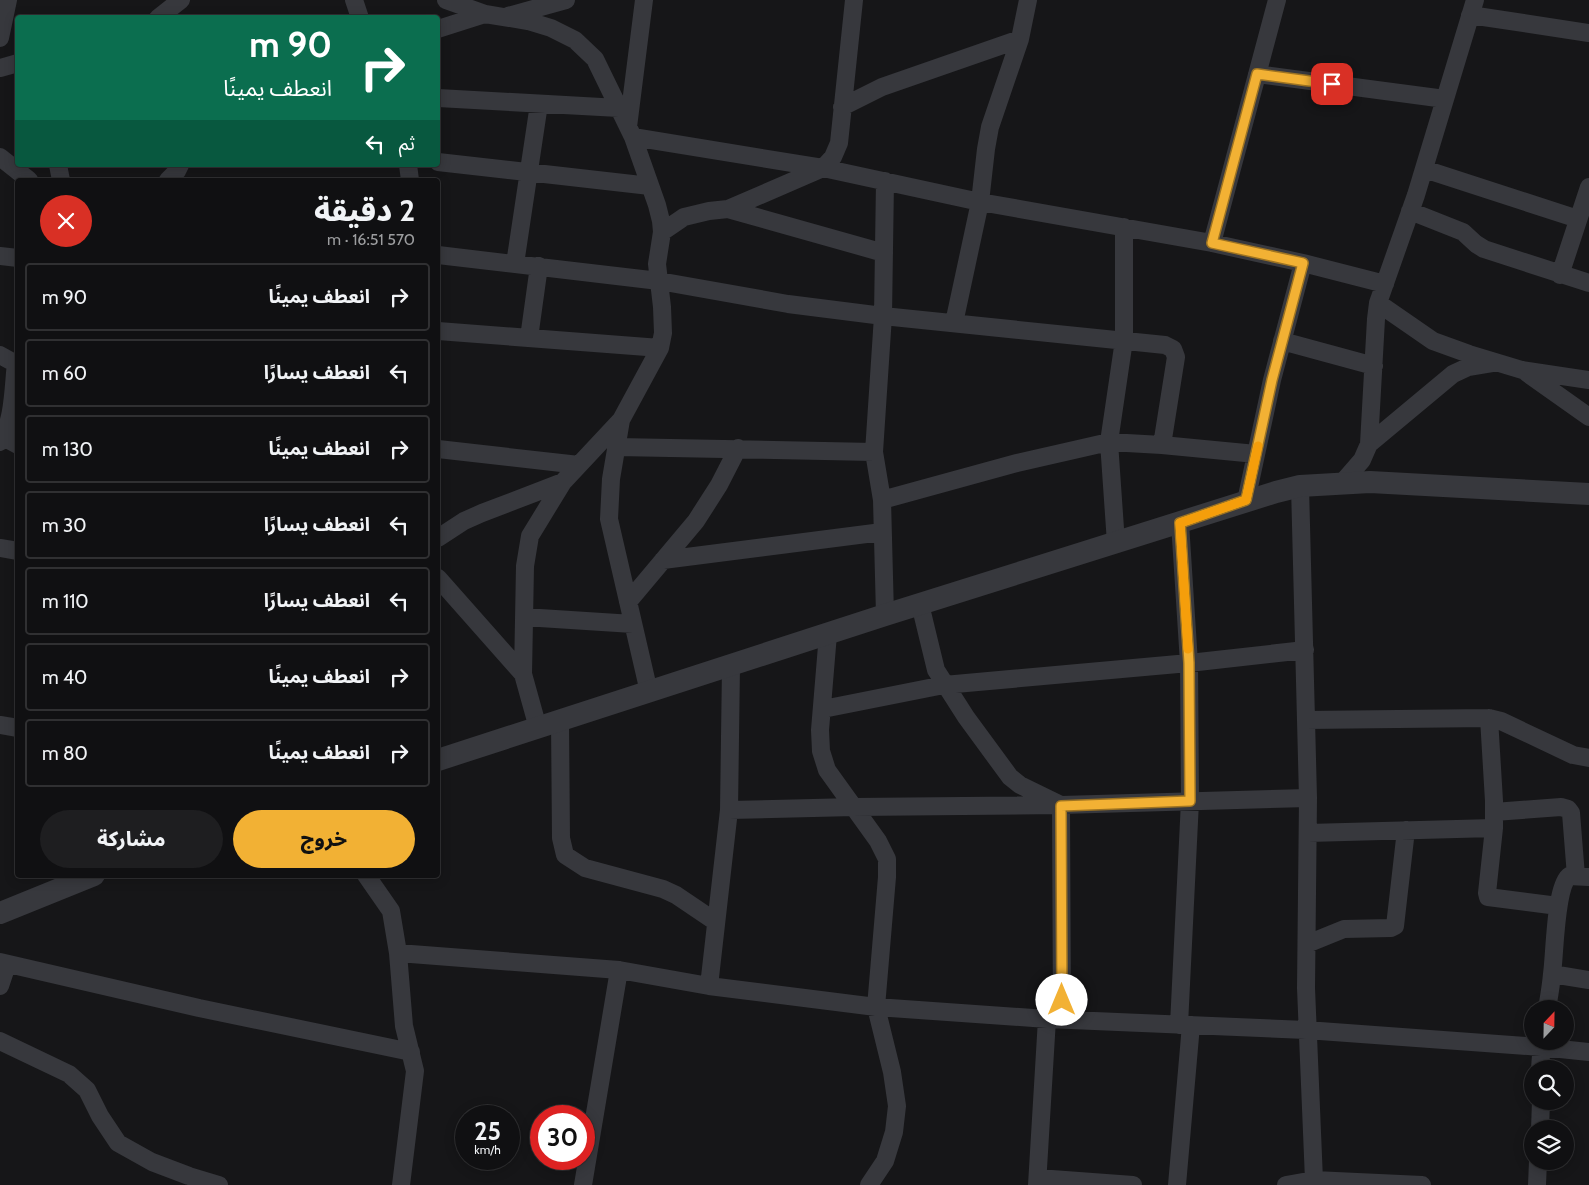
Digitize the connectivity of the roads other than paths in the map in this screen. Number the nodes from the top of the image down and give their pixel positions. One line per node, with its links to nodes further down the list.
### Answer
1 (181, 0): 12 (street)
2 (354, 0): 13 (street)
3 (446, 0): 11 (street)
4 (566, 0): 14 (street)
5 (644, 0): 27 (street)
6 (854, 0): 25 (street)
7 (1028, 0): 18 (street)
8 (1277, 0): 21 (street)
9 (6, 2): 17 (street)
10 (1469, 5): 16 (street); 23 (street)
11 (485, 14): 14 (street); 15 (street)
12 (162, 15)
13 (359, 15)
14 (503, 17): 26 (street)
15 (440, 28)
16 (1589, 34)
17 (0, 38)
18 (1020, 38): 25 (street); 39 (street)
19 (15, 64): 20 (street)
20 (0, 68)
21 (1257, 74): 23 (street); 45 (street)
22 (440, 98): 24 (street)
23 (1445, 99): 32 (street)
24 (539, 104): 26 (street); 33 (street)
25 (842, 107): 31 (street)
26 (619, 108): 27 (street)
27 (630, 132): 31 (street); 37 (street)
28 (0, 156): 34 (street)
29 (440, 162): 33 (street)
30 (179, 167): 35 (street)
31 (823, 168): 36 (street); 40 (street)
32 (1424, 168): 41 (street); 42 (street)
33 (528, 172): 37 (street); 51 (street)
34 (27, 178)
35 (170, 178)
36 (885, 181): 39 (street); 46 (street)
37 (650, 186): 44 (street)
38 (1589, 187): 42 (street)
39 (980, 202): 43 (street); 59 (street)
40 (728, 209): 44 (street); 46 (street)
41 (1410, 211): 53 (street); 56 (street)
42 (1578, 220): 53 (street)
43 (1124, 227): 45 (street); 62 (street)
44 (662, 232): 54 (street)
45 (1212, 243): 50 (street)
46 (884, 253): 58 (street)
47 (0, 256): 49 (street)
48 (440, 256): 51 (street)
49 (15, 258)
50 (1303, 263): 56 (street); 63 (street)
51 (515, 264): 52 (street)
52 (539, 266): 54 (street); 61 (street)
53 (1560, 275): 55 (street)
54 (659, 281): 58 (street); 64 (street)
55 (1589, 283)
56 (1385, 284): 57 (street)
57 (1378, 304): 66 (street); 68 (street)
58 (883, 316): 59 (street); 81 (street)
59 (954, 323): 62 (street)
60 (440, 331): 61 (street)
61 (529, 338): 64 (street)
62 (1124, 340): 75 (street); 77 (street)
63 (1282, 341): 68 (street); 82 (street)
64 (660, 348): 73 (street)
65 (0, 355): 67 (street)
66 (1498, 362): 69 (street); 76 (street)
67 (15, 363)
68 (1374, 366): 76 (street)
69 (1522, 370): 71 (street); 72 (street)
70 (15, 377): 74 (street)
71 (1589, 380)
72 (1589, 416)
73 (621, 420): 78 (street); 83 (street)
74 (7, 441)
75 (1109, 442): 77 (street); 88 (street); 93 (street)
76 (1370, 444): 85 (street)
77 (1162, 445): 82 (street)
78 (616, 447): 79 (street); 98 (street)
79 (738, 448): 81 (street); 96 (street)
80 (440, 449): 83 (street)
81 (874, 452): 88 (street)
82 (1256, 454): 89 (street)
83 (579, 465): 84 (street)
84 (563, 482): 92 (street); 101 (street)
85 (1342, 483): 86 (street); 87 (street)
86 (1300, 486): 89 (street); 104 (street)
87 (1589, 494)
88 (882, 500): 91 (street)
89 (1246, 500): 90 (street)
90 (1180, 523): 93 (street); 105 (street)
91 (882, 532): 96 (street); 100 (street)
92 (440, 537)
93 (1116, 543): 99 (street)
94 (0, 548): 95 (street)
95 (15, 550)
96 (663, 560): 98 (street)
97 (440, 580): 107 (street)
98 (628, 602): 102 (street)
99 (920, 604): 100 (street); 108 (street)
100 (885, 615): 103 (street)
101 (524, 617): 102 (street); 107 (street)
102 (633, 624): 109 (street)
103 (828, 634): 106 (street); 110 (street)
104 (1305, 650): 105 (street); 112 (street)
105 (1189, 663): 108 (street); 120 (street)
106 (732, 666): 109 (street); 123 (street)
107 (523, 674): 116 (street)
108 (944, 685): 110 (street); 121 (street)
109 (649, 692): 113 (street)
110 (823, 709): 122 (street)
111 (1489, 718): 112 (street); 117 (street); 124 (street)
112 (1306, 720): 119 (street)
113 (560, 721): 116 (street); 132 (street)
114 (0, 725): 115 (street)
115 (15, 728)
116 (538, 728): 118 (street)
117 (1589, 758)
118 (440, 759)
119 (1308, 798): 120 (street); 126 (street)
120 (1190, 801): 121 (street); 144 (street)
121 (1061, 806): 122 (street); 143 (street)
122 (854, 807): 123 (street); 142 (street)
123 (729, 810): 132 (street)
124 (1494, 820): 125 (street); 127 (street); 130 (street)
125 (1406, 830): 126 (street); 133 (street)
126 (1308, 833): 133 (street)
127 (1582, 876): 130 (street)
128 (87, 878): 131 (street)
129 (368, 878): 134 (street)
130 (1558, 906): 137 (street)
131 (0, 913)
132 (716, 922): 140 (street)
133 (1307, 944): 145 (street)
134 (398, 953): 136 (street); 149 (street)
135 (3, 964): 139 (street); 149 (street)
136 (619, 970): 140 (street); 157 (street)
137 (1552, 974): 138 (street); 141 (street)
138 (1589, 980)
139 (0, 986)
140 (709, 986): 142 (street)
141 (1548, 1000)
142 (876, 1007): 143 (street); 158 (street)
143 (1054, 1019): 144 (street); 153 (street)
144 (1185, 1025): 145 (street); 160 (street)
145 (1306, 1030): 147 (street); 154 (street)
146 (0, 1041): 152 (street)
147 (1524, 1043)
148 (1574, 1049): 150 (street)
149 (410, 1052): 156 (street)
150 (1589, 1052)
151 (1538, 1170): 163 (street)
152 (188, 1181): 155 (street)
153 (1038, 1181): 159 (street)
154 (1324, 1182): 161 (street); 162 (street)
155 (218, 1185)
156 (401, 1185)
157 (584, 1185)
158 (868, 1185)
159 (1133, 1185)
160 (1176, 1185)
161 (1286, 1185)
162 (1422, 1185)
163 (1537, 1185)

